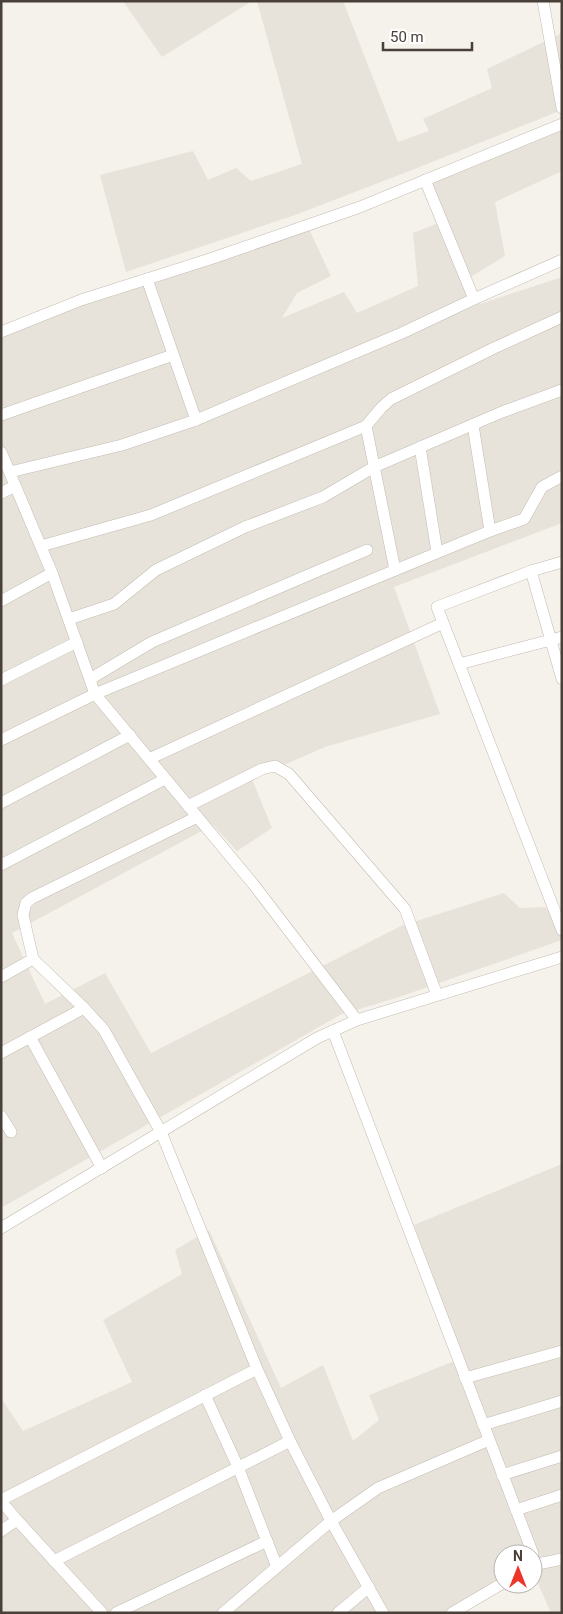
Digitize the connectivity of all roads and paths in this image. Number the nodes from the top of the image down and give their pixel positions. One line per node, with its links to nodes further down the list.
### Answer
1 (544, 1): 2 (street)
2 (562, 108)
3 (562, 124): 4 (street)
4 (425, 180): 6 (street); 7 (street)
5 (562, 260): 7 (street)
6 (147, 279): 9 (street); 10 (street)
7 (474, 299): 13 (street)
8 (562, 317): 15 (street)
9 (1, 332)
10 (173, 355): 12 (street); 13 (street)
11 (562, 390): 14 (street)
12 (1, 415)
13 (196, 420): 19 (street)
14 (473, 425): 16 (street); 23 (street)
15 (366, 426): 18 (street); 24 (street)
16 (420, 447): 18 (street); 26 (street)
17 (1, 452): 19 (street)
18 (374, 467): 28 (street); 32 (street)
19 (10, 472): 21 (street)
20 (562, 476): 23 (street)
21 (16, 486): 22 (street); 24 (street)
22 (1, 493)
23 (490, 531): 26 (street)
24 (41, 546): 30 (street)
25 (367, 550): 38 (street)
26 (437, 552): 28 (street)
27 (562, 562): 29 (street)
28 (395, 570): 41 (street)
29 (532, 571): 33 (street); 35 (street)
30 (52, 574): 31 (street); 32 (street)
31 (1, 601)
32 (69, 619): 36 (street)
33 (444, 623): 37 (street); 44 (street)
34 (562, 637): 35 (street)
35 (550, 640): 37 (street); 39 (street)
36 (77, 642): 38 (street); 40 (street)
37 (459, 664): 50 (street)
38 (90, 679): 41 (street)
39 (562, 679)
40 (1, 680)
41 (95, 694): 42 (street); 43 (street)
42 (130, 735): 44 (street); 46 (street)
43 (1, 740)
44 (149, 759): 45 (street)
45 (165, 779): 47 (street); 49 (street)
46 (1, 804)
47 (188, 806): 48 (street); 54 (street)
48 (197, 817): 52 (street); 56 (street)
49 (1, 865)
50 (562, 930)
51 (562, 957): 54 (street)
52 (32, 959): 53 (street); 55 (street)
53 (1, 977)
54 (437, 995): 56 (street)
55 (84, 1008): 58 (street); 62 (street)
56 (357, 1020): 57 (street)
57 (333, 1031): 62 (street); 67 (street)
58 (30, 1037): 59 (street); 63 (street)
59 (1, 1053)
60 (1, 1116): 61 (street)
61 (10, 1132)
62 (161, 1132): 63 (street); 66 (street)
63 (102, 1168): 64 (street)
64 (1, 1228)
65 (562, 1351): 67 (street)
66 (257, 1369): 68 (street); 72 (street)
67 (465, 1378): 70 (street)
68 (205, 1395): 74 (street); 77 (street)
69 (562, 1401): 70 (street)
70 (483, 1425): 71 (street)
71 (489, 1440): 75 (street); 80 (street)
72 (290, 1441): 74 (street); 80 (street)
73 (562, 1456): 75 (street)
74 (238, 1467): 82 (street); 86 (street)
75 (502, 1475): 78 (street)
76 (562, 1495): 78 (street)
77 (1, 1500): 79 (street)
78 (516, 1510): 83 (street)
79 (17, 1520): 81 (street); 86 (street)
80 (331, 1521): 87 (street); 88 (street)
81 (1, 1531)
82 (267, 1541): 87 (street); 91 (street)
83 (528, 1544)
84 (543, 1559): 85 (street)
85 (562, 1559)
86 (54, 1560): 90 (street)
87 (277, 1567): 92 (street)
88 (369, 1587): 93 (street); 94 (street)
89 (493, 1589): 95 (street)
90 (102, 1613)
91 (116, 1613)
92 (223, 1613)
93 (338, 1613)
94 (383, 1613)
95 (452, 1613)

